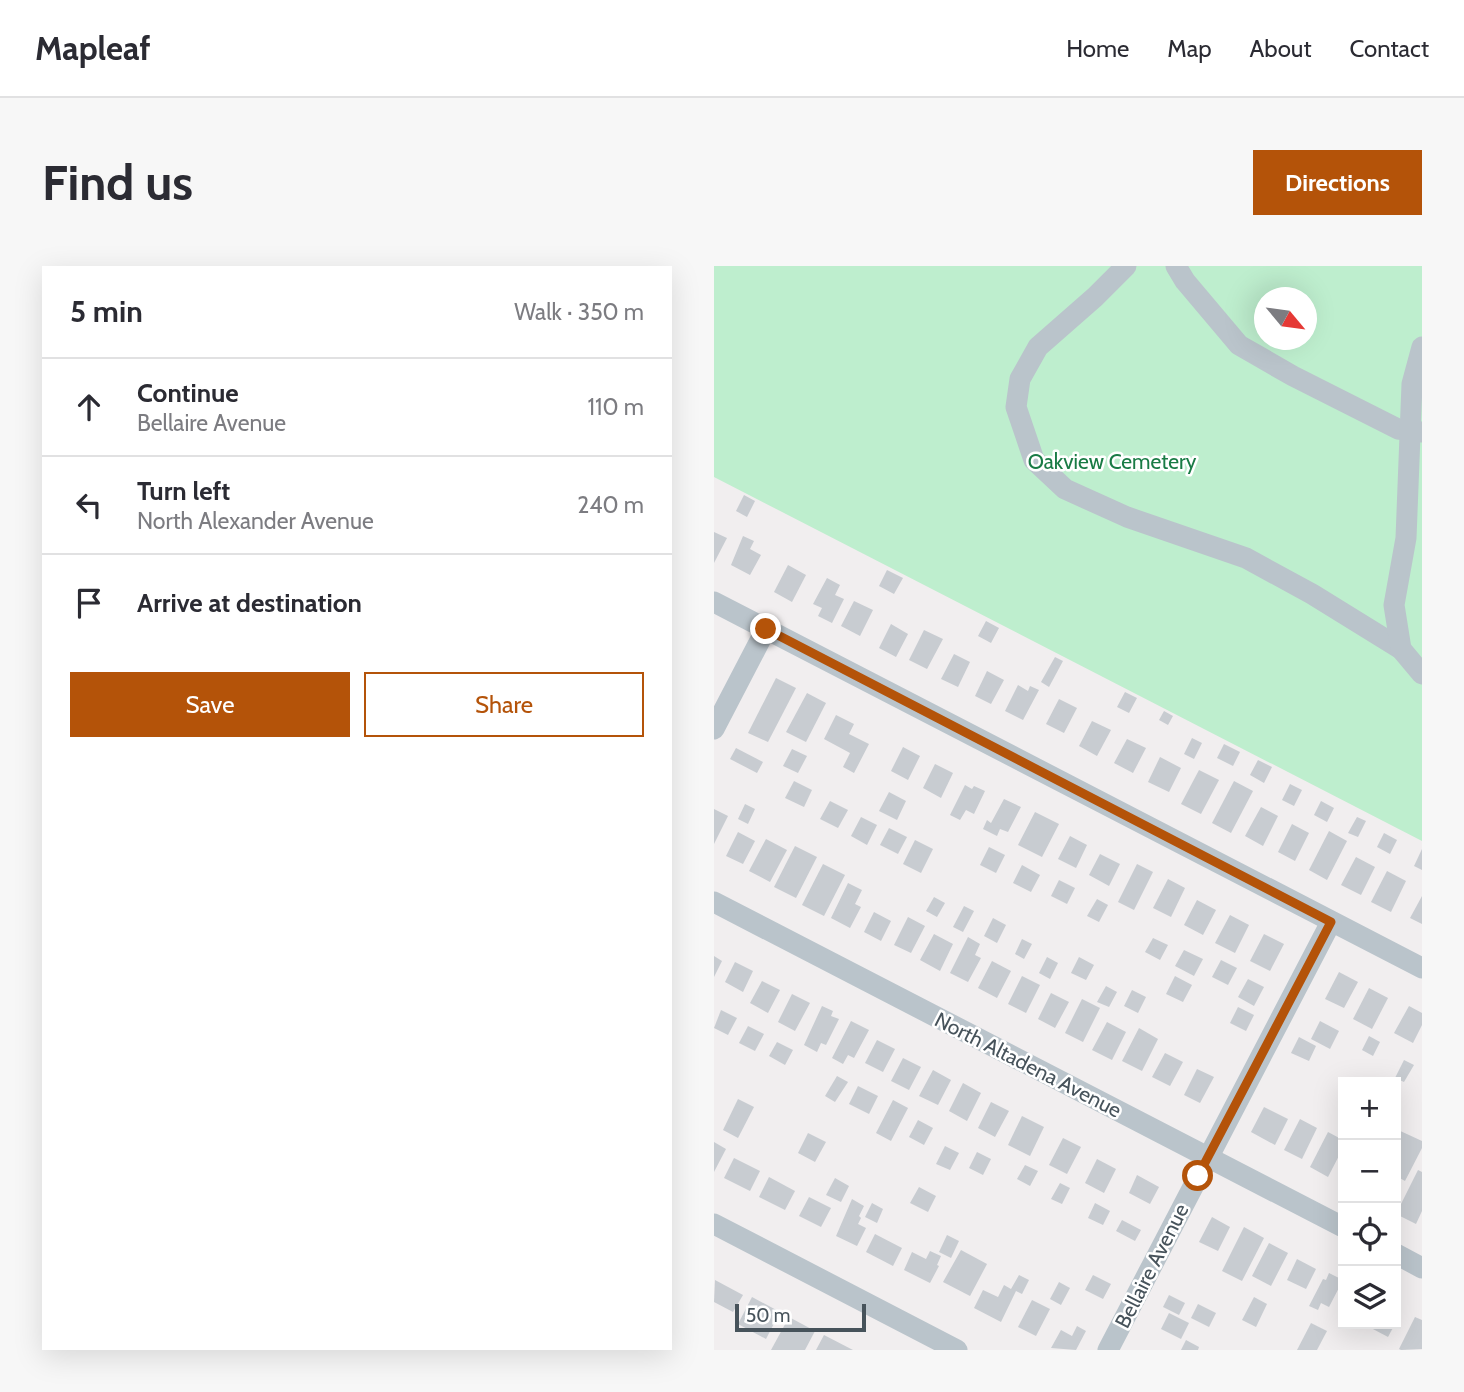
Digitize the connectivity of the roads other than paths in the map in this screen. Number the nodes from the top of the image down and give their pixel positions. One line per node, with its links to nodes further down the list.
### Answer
1 (1126, 266): 8 (street)
2 (1176, 266): 4 (street)
3 (1422, 347): 4 (street)
4 (1416, 431): 5 (street)
5 (1416, 482): 8 (street)
6 (714, 602): 7 (street)
7 (766, 629): 10 (street); 12 (street)
8 (1401, 649): 9 (street)
9 (1422, 674)
10 (714, 729)
11 (714, 902): 14 (street, North Altadena Avenue)
12 (1331, 922): 13 (street); 14 (street, Bellaire Avenue)
13 (1422, 968)
14 (1208, 1157): 16 (street, North Altadena Avenue); 20 (street, Bellaire Avenue)
15 (714, 1224): 19 (street)
16 (1338, 1224)
17 (1401, 1257): 18 (street)
18 (1422, 1268)
19 (957, 1350)
20 (1108, 1350)

